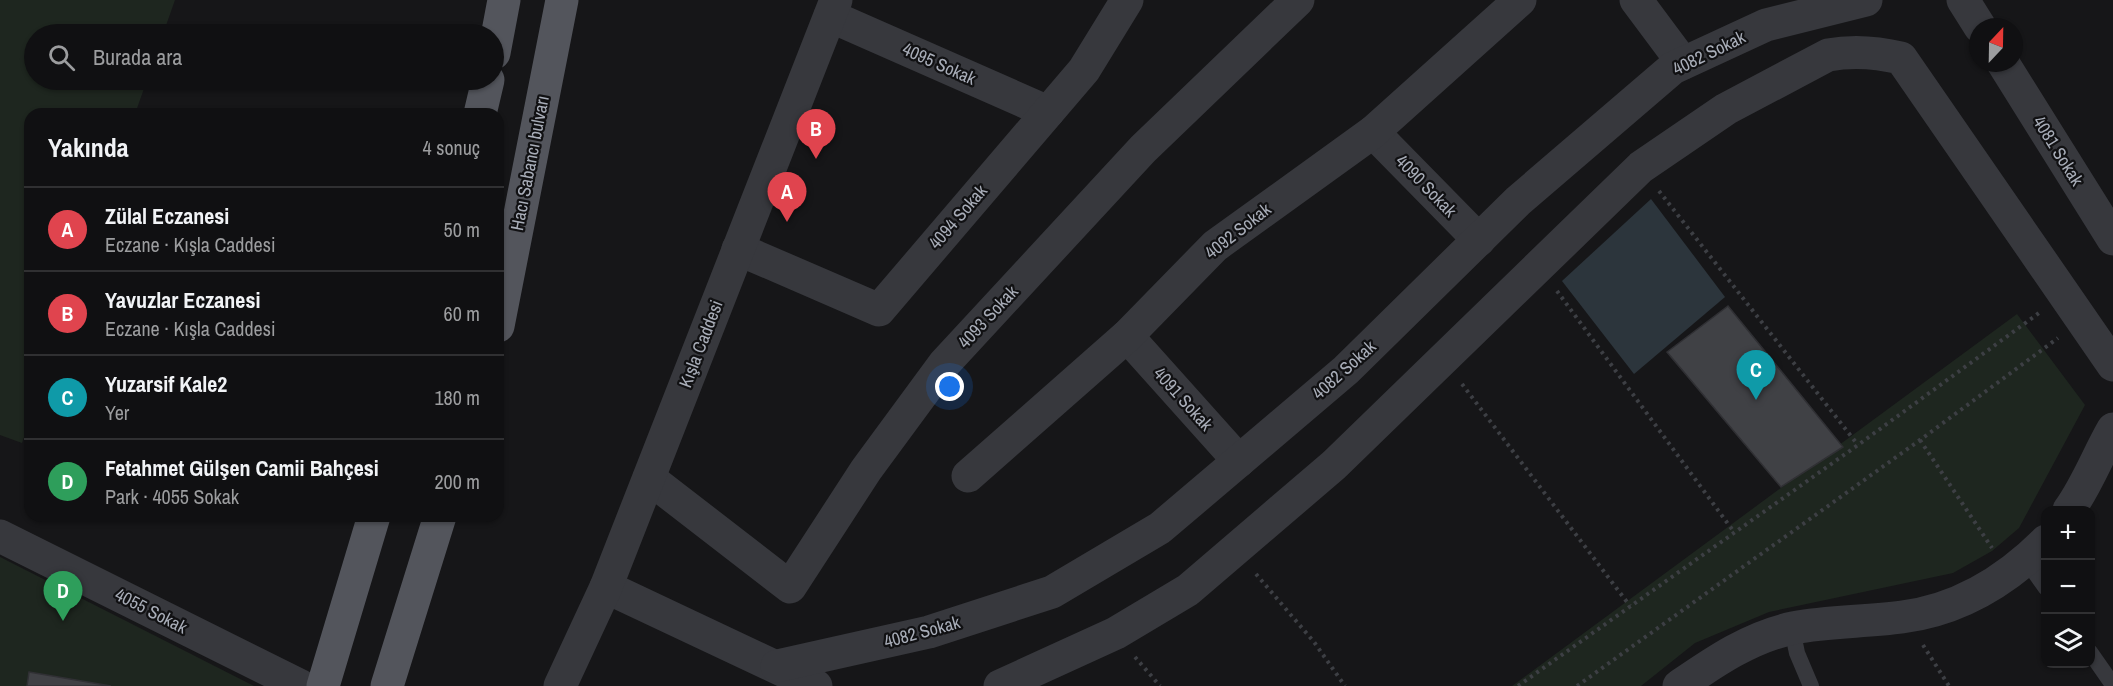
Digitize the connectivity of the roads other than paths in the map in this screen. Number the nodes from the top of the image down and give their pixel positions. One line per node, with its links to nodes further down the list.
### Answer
1 (504, 0): 12 (main road)
2 (562, 0): 22 (main road, Hacı Sabancı bulvarı)
3 (1127, 0): 17 (street, 4094 Sokak)
4 (1298, 0): 28 (street, 4093 Sokak)
5 (1520, 0): 18 (street, 4092 Sokak)
6 (1636, 0): 13 (street)
7 (1866, 0): 10 (street, 4082 Sokak)
8 (1963, 0): 11 (street)
9 (833, 8): 17 (street, 4095 Sokak); 21 (street, Kışla Caddesi)
10 (1771, 13): 13 (street, 4082 Sokak)
11 (1974, 18)
12 (499, 24)
13 (1683, 63): 20 (street, 4082 Sokak)
14 (2009, 72): 19 (street, 4081 Sokak)
15 (486, 90): 16 (main road)
16 (481, 108)
17 (1048, 112): 21 (street, 4094 Sokak)
18 (1373, 132): 20 (street, 4090 Sokak); 23 (street, 4092 Sokak)
19 (2113, 239)
20 (1479, 240): 26 (street, 4082 Sokak)
21 (738, 249): 28 (street, Kışla Caddesi)
22 (504, 295)
23 (1127, 336): 26 (street, 4091 Sokak); 27 (street, 4092 Sokak)
24 (2113, 365): 45 (street)
25 (2113, 429): 29 (street)
26 (1239, 461): 38 (street, 4082 Sokak)
27 (968, 476)
28 (649, 478): 35 (street, Kışla Caddesi)
29 (2073, 506)
30 (372, 522): 42 (main road)
31 (438, 522): 43 (main road)
32 (0, 536): 41 (street, 4055 Sokak)
33 (2027, 558): 34 (lane); 36 (street)
34 (2041, 580)
35 (606, 587): 38 (street); 39 (street, Kışla Caddesi)
36 (1792, 628): 46 (street); 47 (lane)
37 (2095, 658): 40 (lane)
38 (777, 666): 44 (street)
39 (567, 680)
40 (2113, 685)
41 (302, 686)
42 (323, 686)
43 (387, 686)
44 (816, 686)
45 (1000, 686)
46 (1679, 686)
47 (1811, 686)

